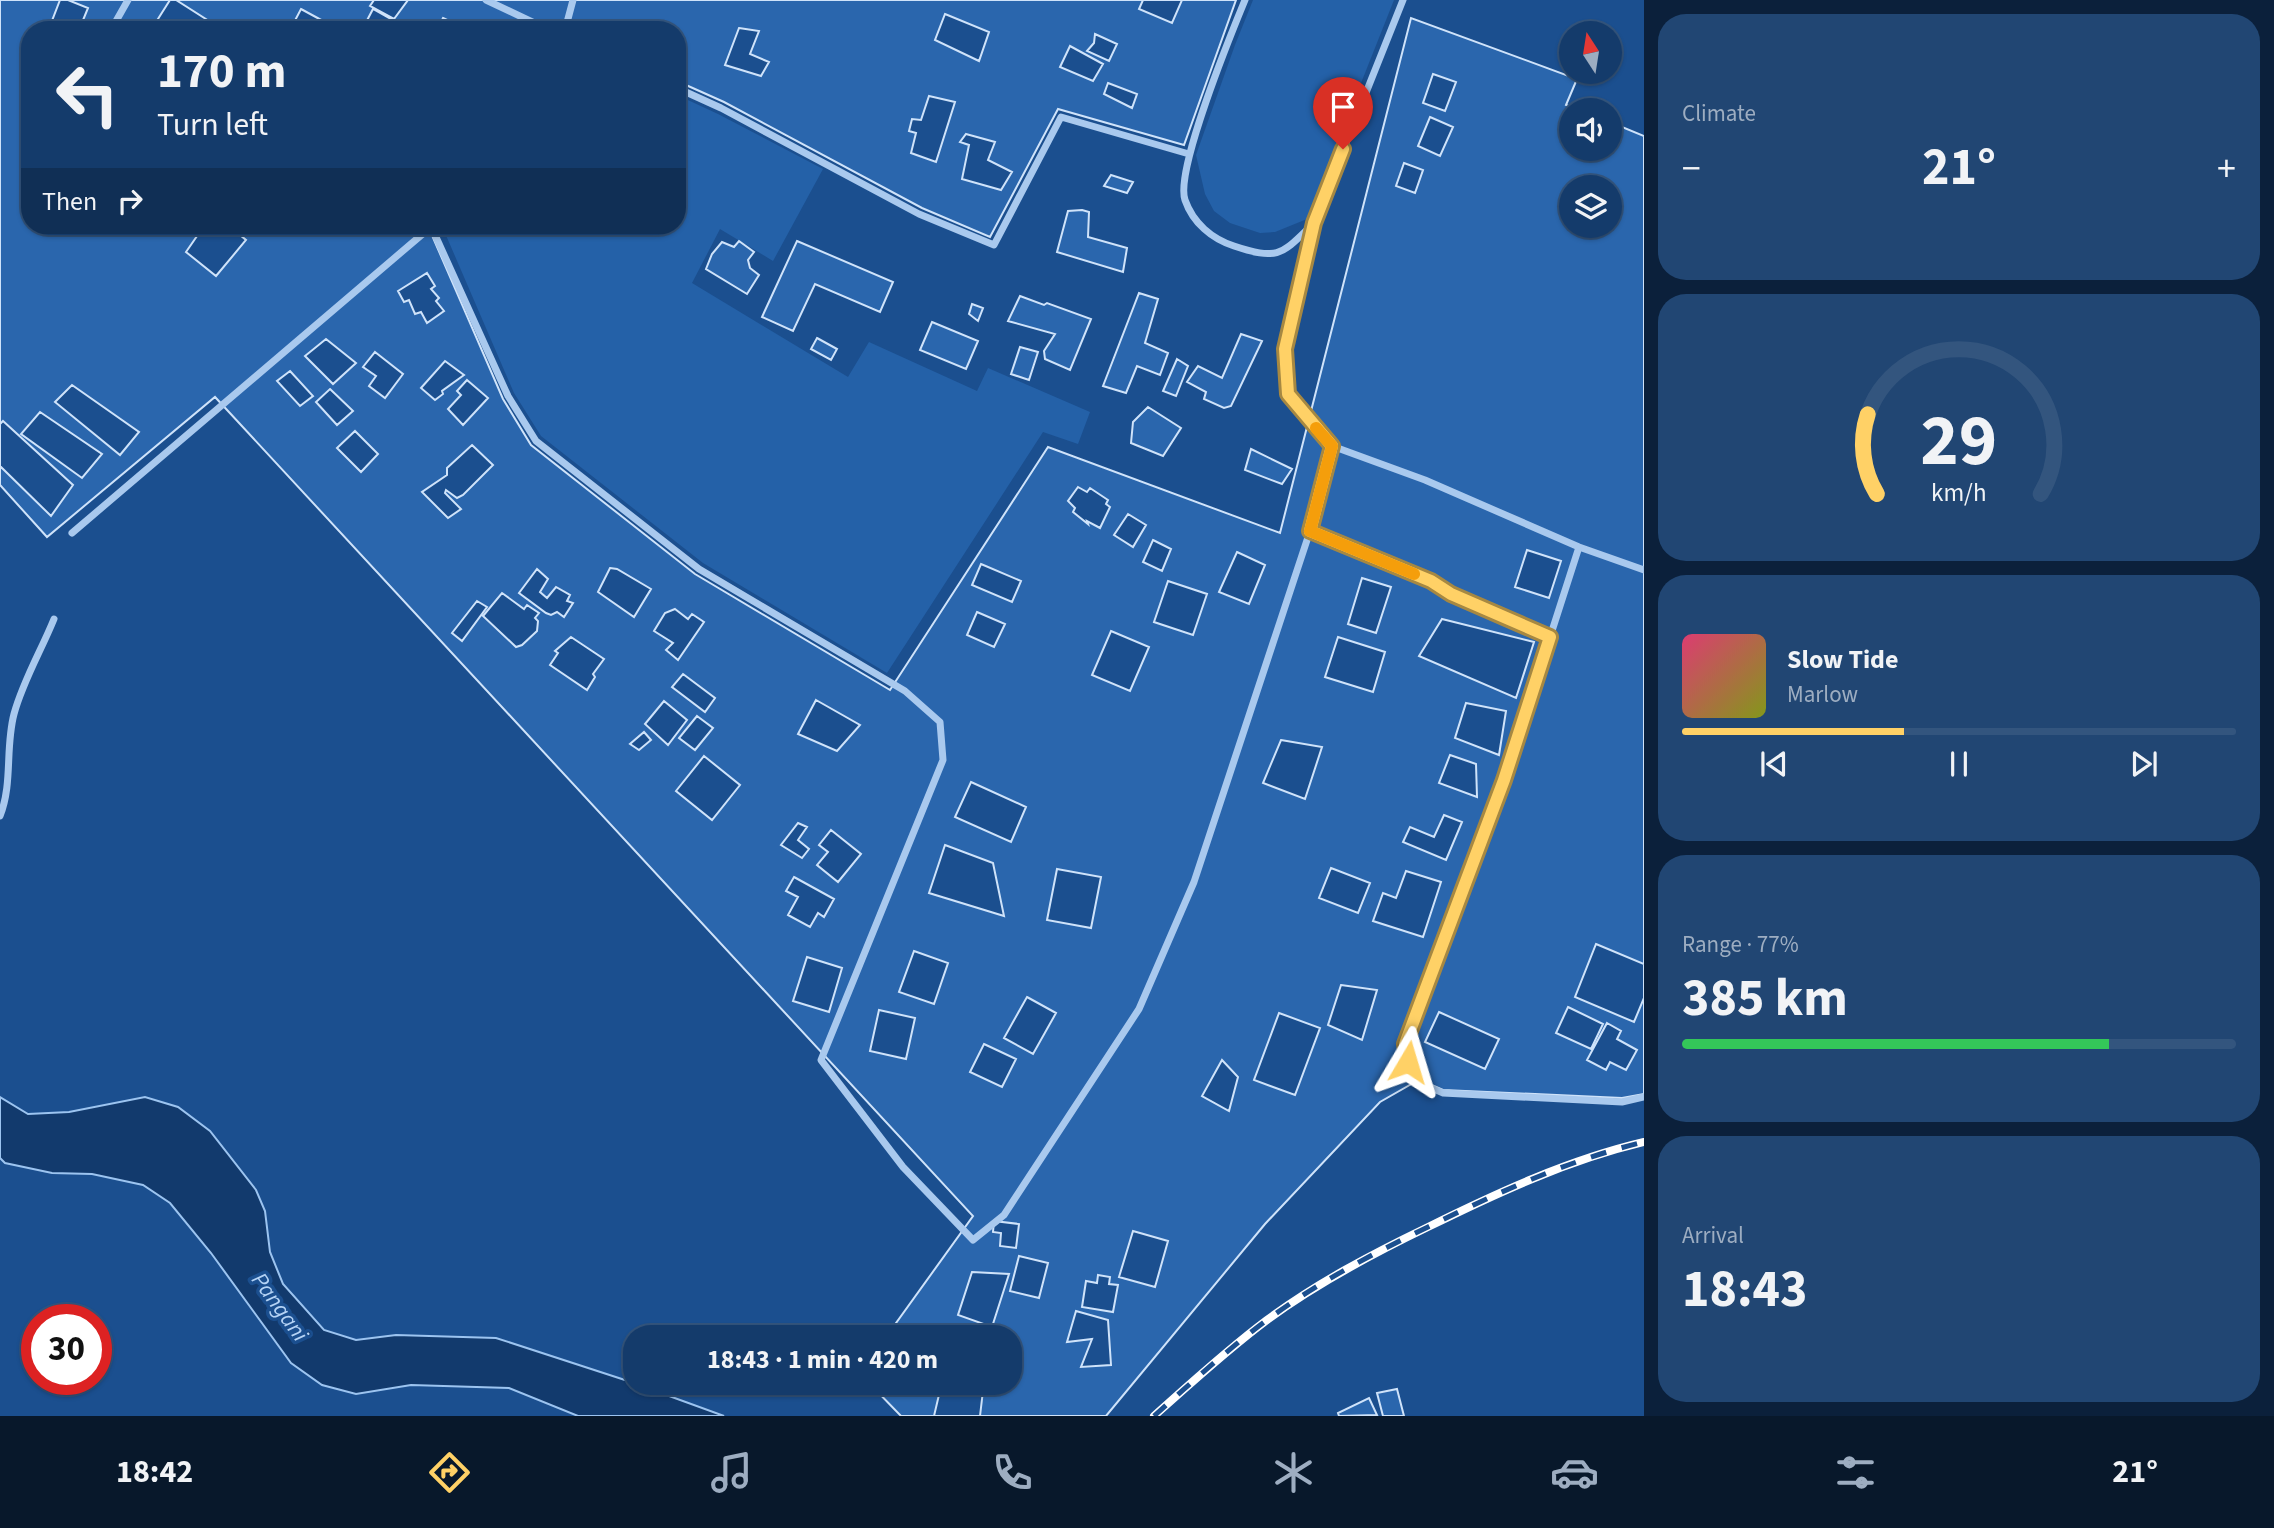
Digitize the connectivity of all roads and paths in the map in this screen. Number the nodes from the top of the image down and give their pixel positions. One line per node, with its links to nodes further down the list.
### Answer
1 (128, 0): 6 (street)
2 (486, 0): 7 (street)
3 (573, 0): 8 (street)
4 (1245, 0): 10 (street)
5 (1403, 0): 11 (street)
6 (116, 21)
7 (530, 21)
8 (567, 21)
9 (686, 92): 10 (street)
10 (1189, 154): 11 (street)
11 (1314, 223): 14 (street)
12 (421, 235): 16 (street)
13 (436, 235): 15 (street)
14 (1332, 446): 15 (street); 17 (street)
15 (1310, 531): 20 (street)
16 (72, 533)
17 (1579, 547): 18 (street); 20 (street)
18 (1644, 570)
19 (54, 619): 21 (street)
20 (1550, 637): 22 (street)
21 (0, 816)
22 (1644, 1097)

